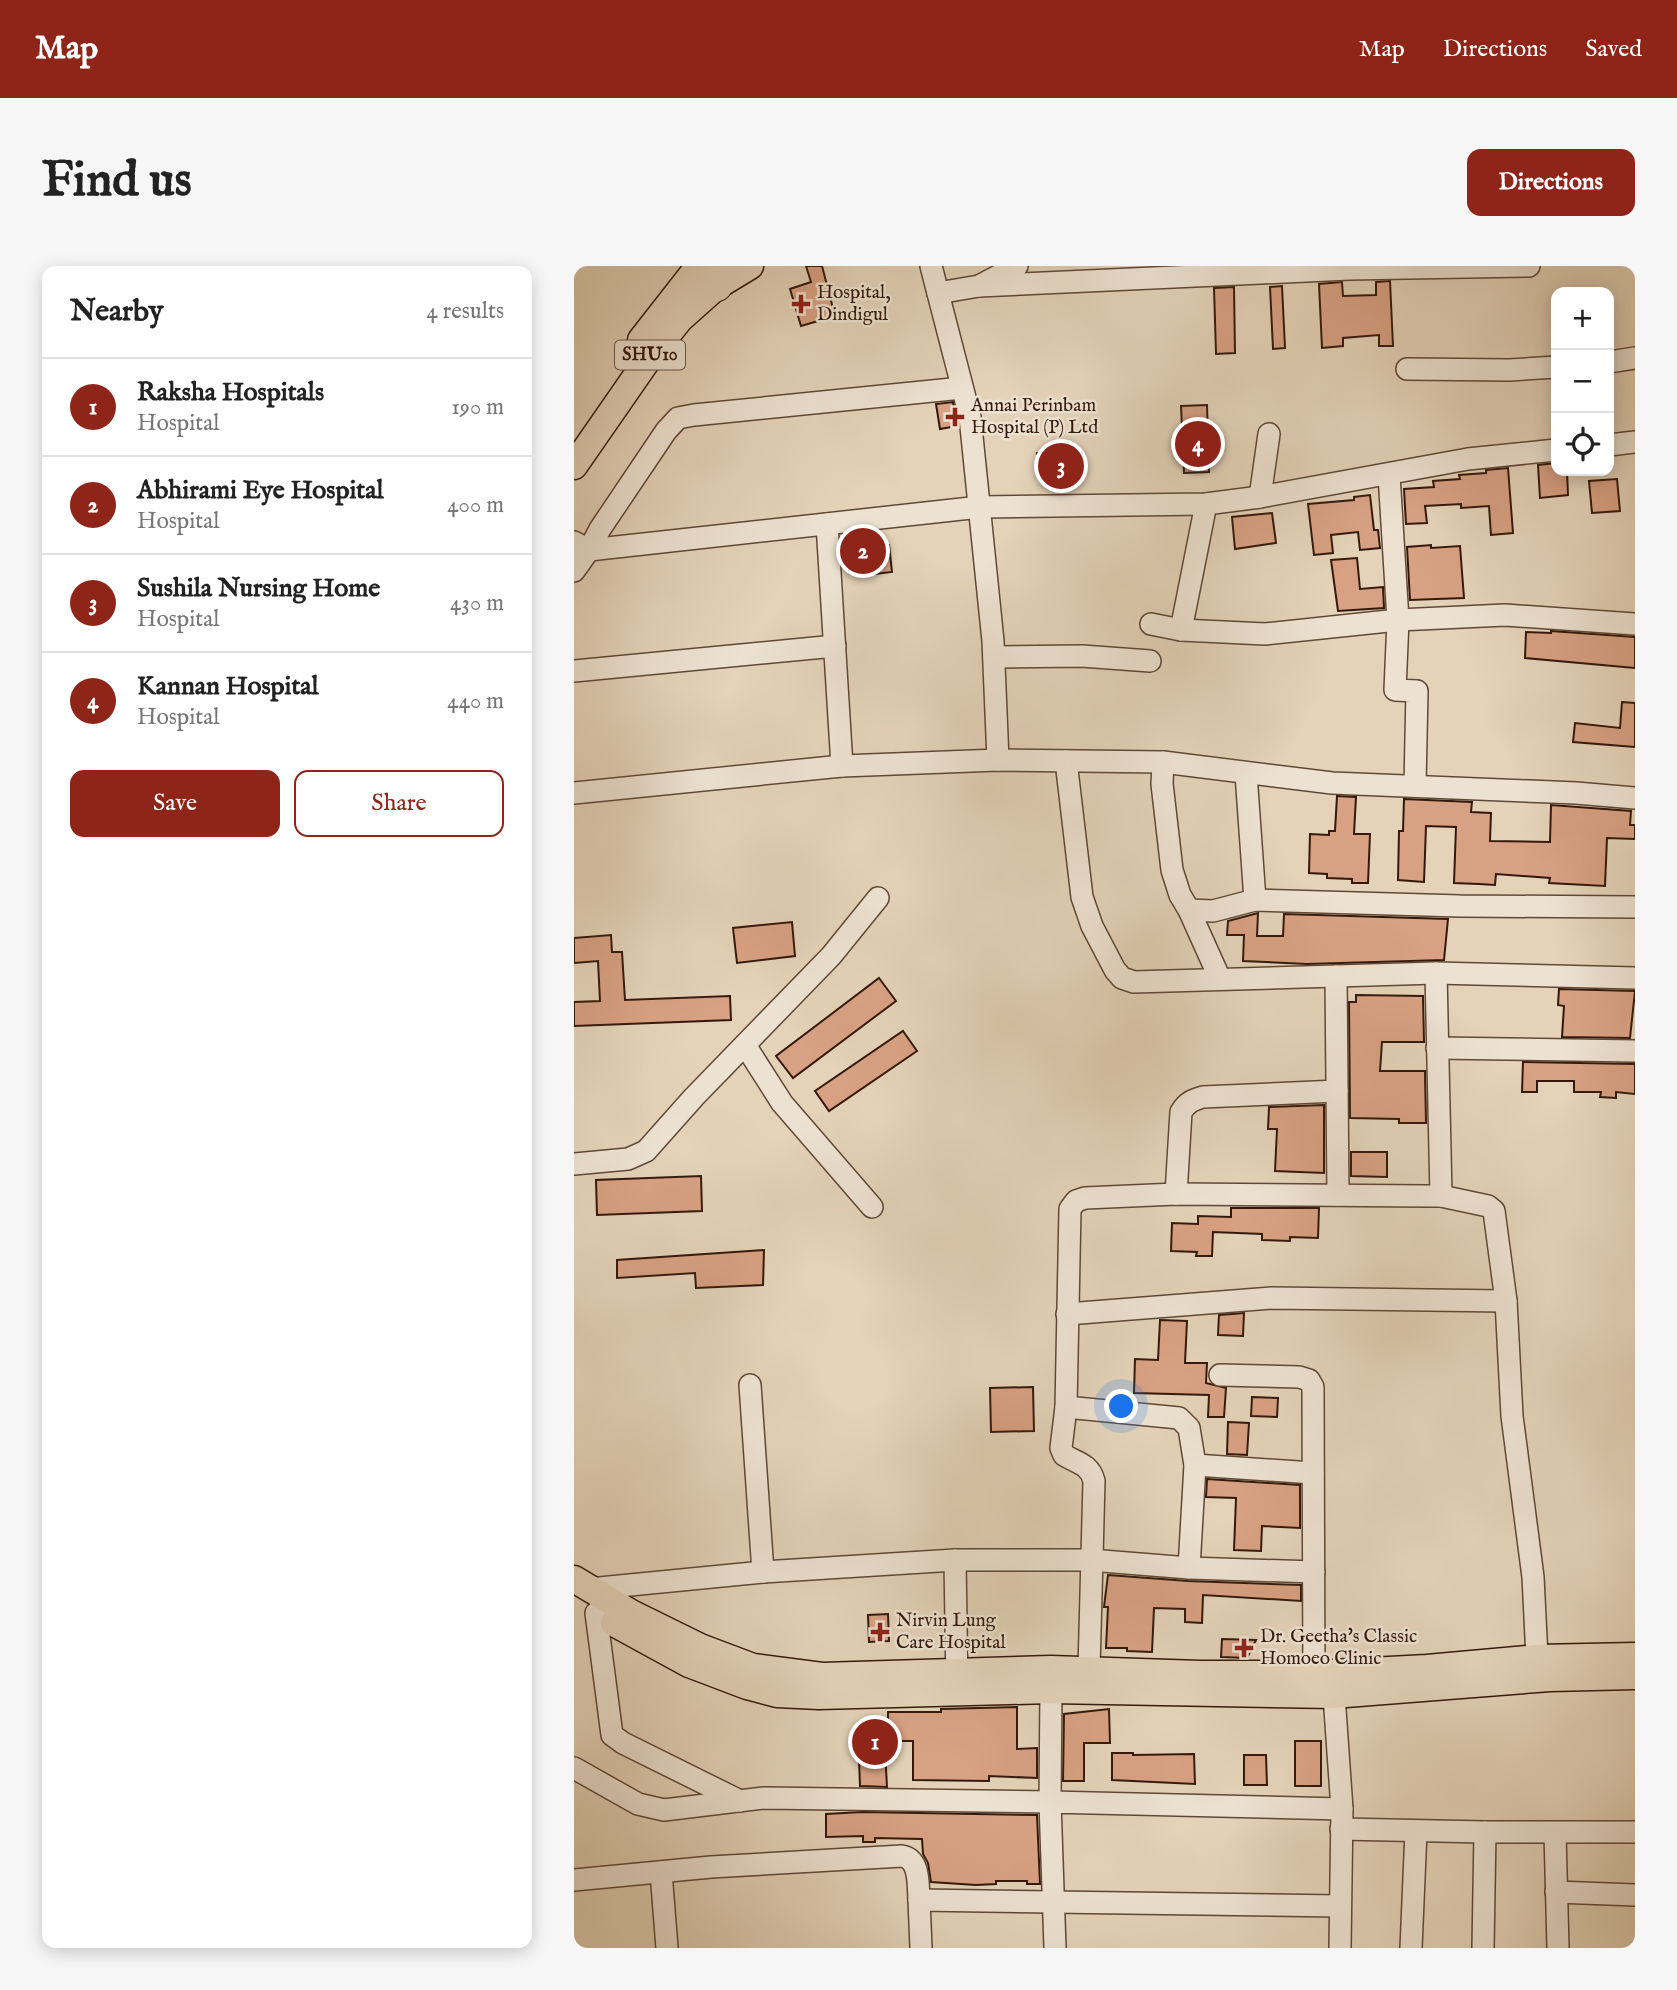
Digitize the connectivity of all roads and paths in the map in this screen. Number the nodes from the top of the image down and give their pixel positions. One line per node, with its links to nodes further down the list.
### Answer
1 (750, 266): 5 (main road, SHU10)
2 (932, 266): 8 (street)
3 (1017, 266): 7 (street)
4 (1529, 266): 6 (street)
5 (705, 270): 15 (main road, SHU10); 19 (main road, SHU10)
6 (1272, 270): 7 (street)
7 (979, 286): 8 (street)
8 (938, 293): 13 (street)
9 (1635, 358): 10 (street)
10 (1614, 361)
11 (1551, 367): 12 (street)
12 (1408, 369)
13 (962, 388): 23 (street); 25 (street)
14 (1269, 433): 21 (street)
15 (574, 436)
16 (1635, 442): 17 (street)
17 (1614, 444)
18 (1551, 451): 20 (street)
19 (574, 466)
20 (1389, 475): 21 (street); 27 (street)
21 (1260, 497): 22 (street)
22 (1206, 503): 23 (street); 30 (street)
23 (980, 507): 24 (street); 32 (street)
24 (827, 524): 25 (street); 31 (street)
25 (581, 546): 26 (street)
26 (574, 571)
27 (1398, 620): 29 (street); 30 (street); 40 (street)
28 (1151, 624): 30 (street)
29 (1635, 624)
30 (1181, 631)
31 (835, 646): 34 (street); 38 (street)
32 (994, 657): 33 (street); 35 (street)
33 (1150, 661)
34 (574, 671)
35 (998, 760): 36 (street); 38 (street)
36 (1066, 761): 37 (street); 50 (street)
37 (1163, 762): 39 (street); 46 (street)
38 (842, 766): 41 (street)
39 (1246, 774): 40 (street); 44 (street)
40 (1415, 785): 42 (street)
41 (574, 793)
42 (1635, 798)
43 (878, 898): 51 (street)
44 (1255, 900): 45 (street); 46 (street)
45 (1635, 907)
46 (1189, 910): 50 (street)
47 (1436, 974): 48 (street); 49 (street); 52 (street)
48 (1336, 976): 50 (street); 54 (street)
49 (1635, 978)
50 (1220, 979)
51 (745, 1045): 55 (street); 59 (street)
52 (1437, 1048): 53 (street); 58 (street)
53 (1635, 1051)
54 (1337, 1091): 56 (street); 57 (street)
55 (574, 1164)
56 (1176, 1194): 57 (street); 61 (street)
57 (1338, 1195): 58 (street)
58 (1441, 1196): 60 (street)
59 (872, 1207)
60 (1506, 1301): 61 (street); 74 (street)
61 (1067, 1314): 64 (street)
62 (1220, 1375): 66 (street)
63 (750, 1385): 70 (street)
64 (1066, 1407): 65 (street); 68 (street)
65 (1195, 1465): 66 (street); 69 (street)
66 (1313, 1473): 71 (street)
67 (955, 1560): 68 (street); 70 (street); 77 (street)
68 (1090, 1560): 69 (street); 75 (street)
69 (1189, 1569): 71 (street)
70 (763, 1572): 72 (street)
71 (1314, 1572): 78 (street)
72 (583, 1596): 77 (main road); 81 (street)
73 (1635, 1656): 74 (main road)
74 (1537, 1658): 78 (main road)
75 (1088, 1669): 77 (main road); 78 (main road)
76 (1635, 1676): 78 (main road)
77 (956, 1682): 79 (main road)
78 (1323, 1684): 79 (main road); 83 (street)
79 (1051, 1689): 82 (street)
80 (574, 1768): 81 (street)
81 (740, 1801): 82 (street)
82 (1050, 1802): 83 (street); 93 (street)
83 (1341, 1819): 84 (street); 94 (street)
84 (1416, 1831): 85 (street); 99 (street)
85 (1485, 1832): 87 (street); 100 (street)
86 (1635, 1832): 87 (street)
87 (1555, 1833): 90 (street)
88 (662, 1872): 89 (street); 92 (street); 95 (street)
89 (574, 1880)
90 (1556, 1892): 91 (street); 101 (street)
91 (1635, 1895)
92 (919, 1899): 93 (street); 96 (street)
93 (1055, 1900): 94 (street); 97 (street)
94 (1340, 1906): 98 (street)
95 (667, 1948)
96 (921, 1948)
97 (1055, 1948)
98 (1340, 1948)
99 (1411, 1948)
100 (1483, 1948)
101 (1558, 1948)

